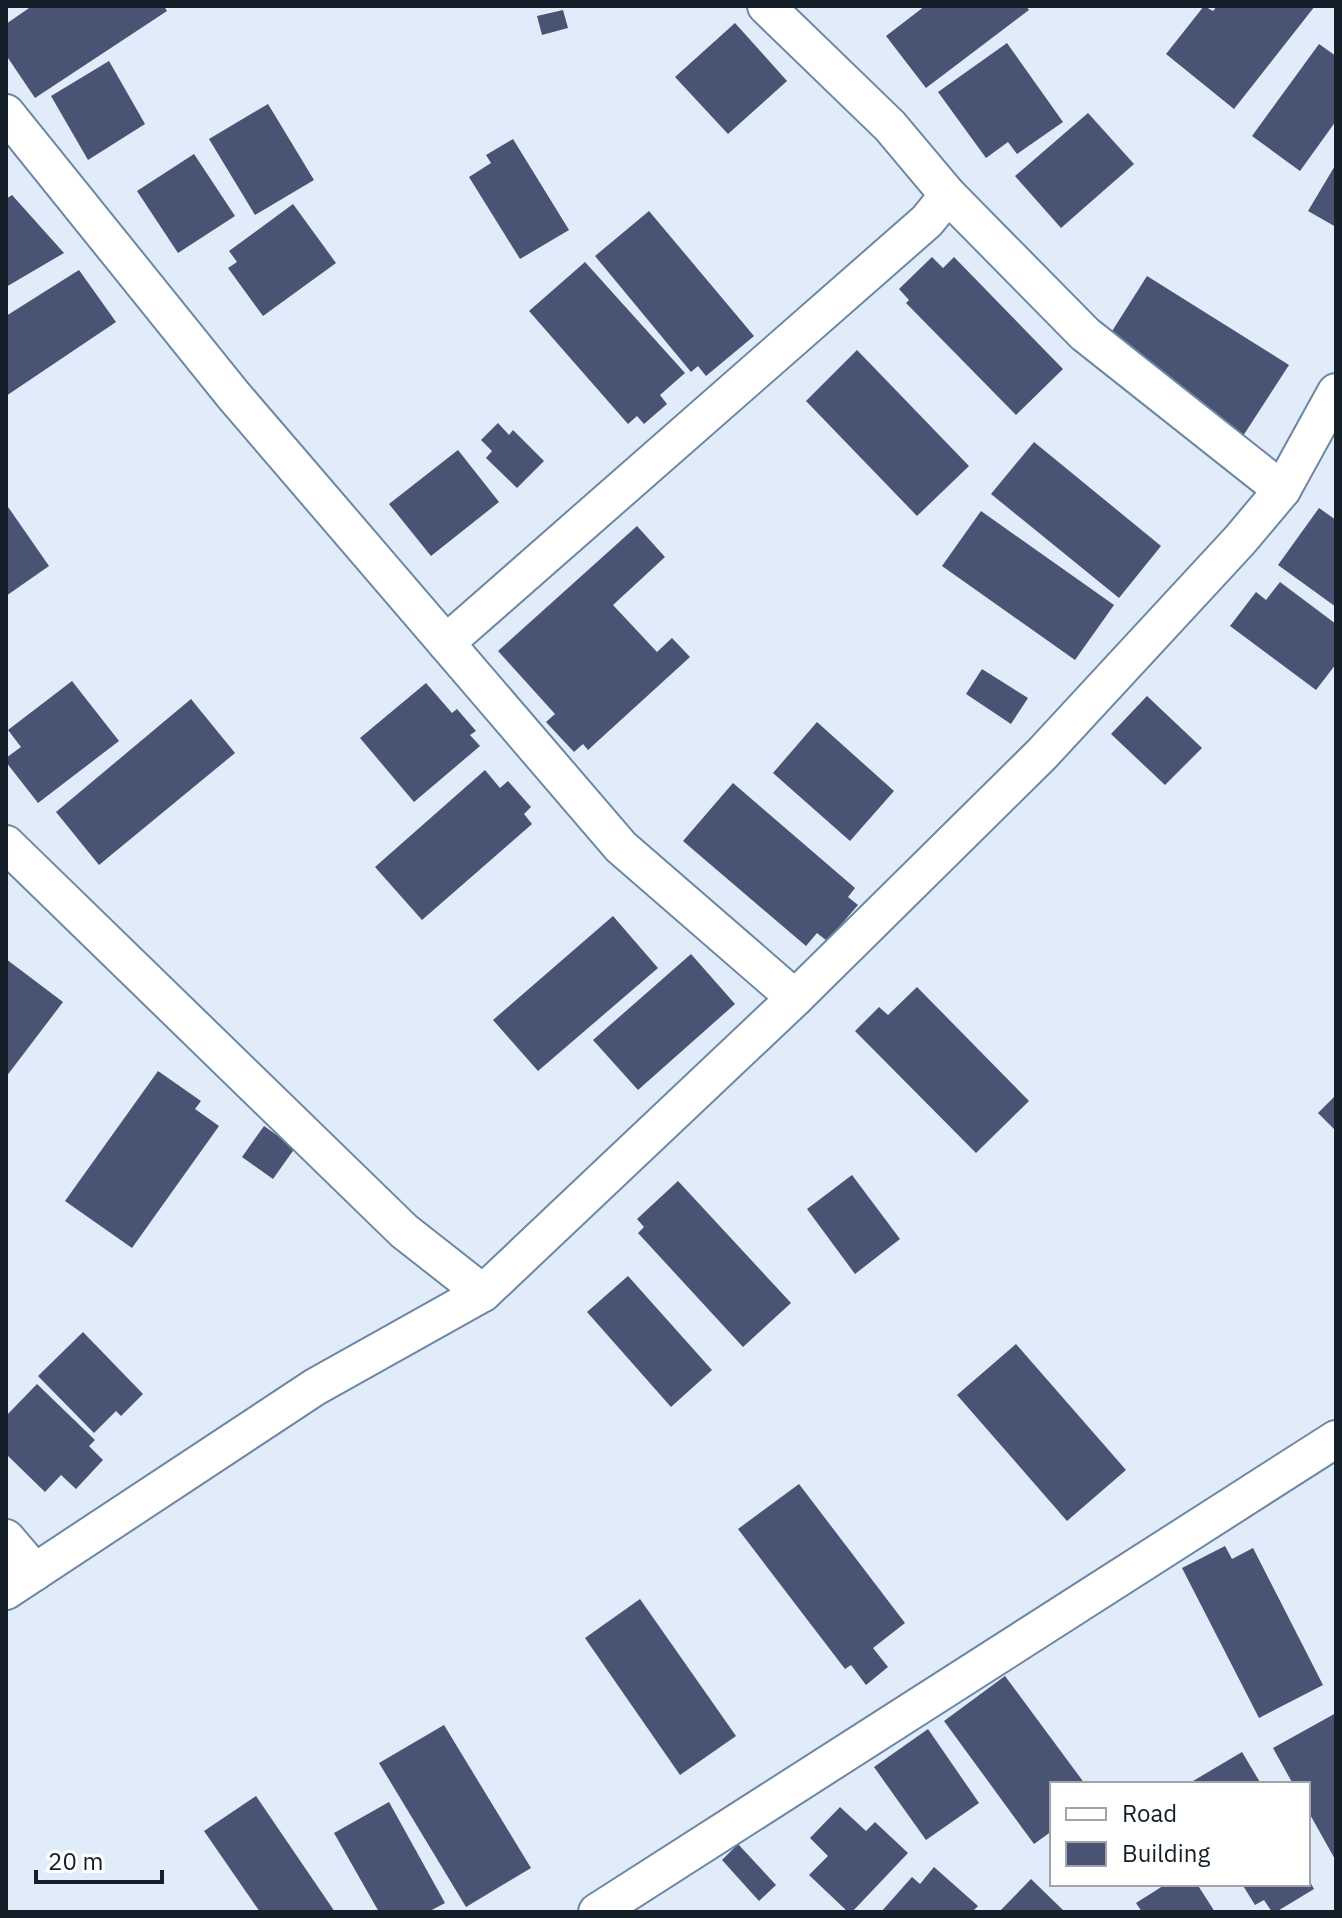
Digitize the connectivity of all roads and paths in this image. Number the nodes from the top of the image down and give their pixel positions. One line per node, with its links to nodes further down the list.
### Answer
1 (766, 6): 3 (street)
2 (6, 113): 6 (street)
3 (948, 195): 5 (street); 6 (street)
4 (1336, 392): 5 (street)
5 (1282, 490): 8 (street)
6 (446, 643): 8 (street)
7 (6, 844): 9 (street)
8 (795, 998): 9 (street)
9 (483, 1293): 12 (street)
10 (1336, 1439): 13 (street)
11 (6, 1538): 12 (street)
12 (21, 1581)
13 (597, 1912)

